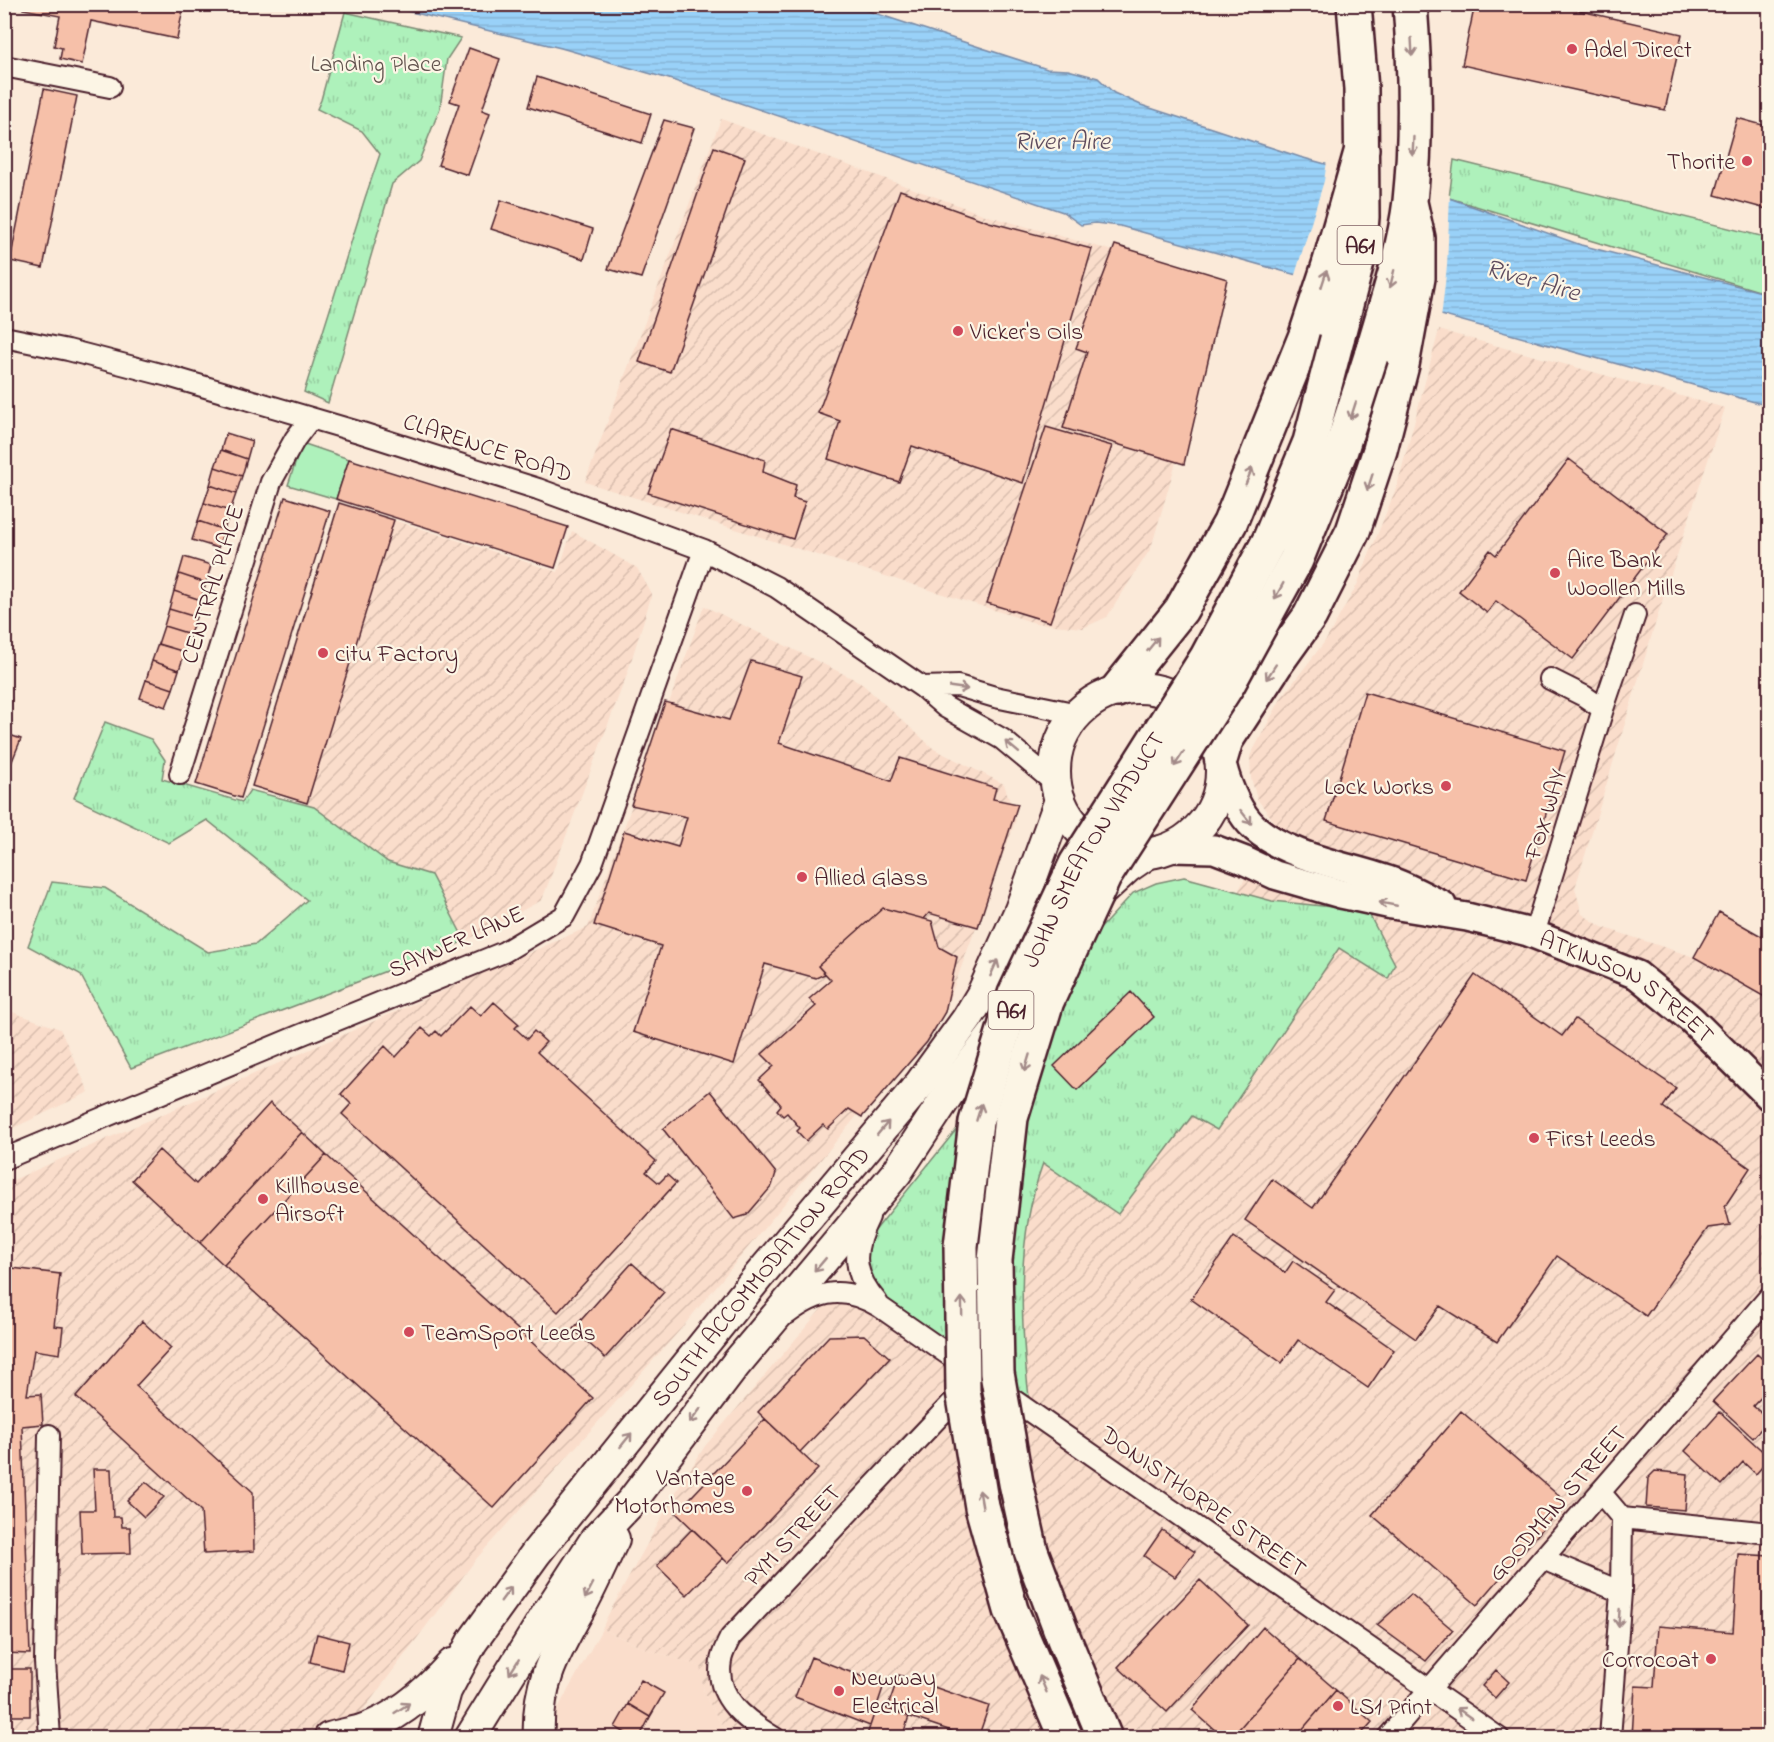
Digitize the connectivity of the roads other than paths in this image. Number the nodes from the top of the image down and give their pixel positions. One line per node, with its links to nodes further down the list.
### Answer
1 (1354, 4): 7 (highway, A61, one-way to 1)
2 (1410, 4): 5 (highway, A61, one-way to 5)
3 (4, 66): 4 (street)
4 (110, 87)
5 (1410, 202): 16 (highway, one-way to 16); 45 (highway, JOHN SMEATON VIADUCT / A61, one-way to 45, bridge)
6 (4, 337): 8 (street, CLARENCE ROAD)
7 (1321, 337): 13 (highway, one-way to 7); 44 (highway, JOHN SMEATON VIADUCT / A61, one-way to 7, bridge)
8 (311, 418): 9 (street, CLARENCE ROAD); 17 (street, CENTRAL PLACE)
9 (704, 550): 12 (street, CLARENCE ROAD); 23 (street, SAYNER LANE)
10 (1635, 615): 14 (street, FOX WAY)
11 (1550, 679): 14 (street)
12 (922, 687): 15 (street, one-way to 15); 18 (street, CLARENCE ROAD, one-way to 12)
13 (1117, 690): 15 (main road, SOUTH ACCOMMODATION ROAD); 16 (main road, SOUTH ACCOMMODATION ROAD)
14 (1603, 709): 21 (street, FOX WAY)
15 (1078, 714): 18 (main road, SOUTH ACCOMMODATION ROAD)
16 (1221, 760): 19 (main road, SOUTH ACCOMMODATION ROAD); 20 (street, ATKINSON STREET, one-way to 20)
17 (180, 774)
18 (1058, 792): 19 (main road); 36 (main road, SOUTH ACCOMMODATION ROAD, one-way to 18)
19 (1158, 851): 20 (street, ATKINSON STREET, one-way to 19); 24 (main road, SOUTH ACCOMMODATION ROAD)
20 (1467, 918): 21 (street, ATKINSON STREET)
21 (1534, 934): 22 (street, ATKINSON STREET)
22 (1768, 1098)
23 (4, 1159)
24 (897, 1172): 26 (street, DONISTHORPE STREET); 27 (main road, SOUTH ACCOMMODATION ROAD, one-way to 27)
25 (1768, 1299): 30 (street, GOODMAN STREET)
26 (880, 1307): 27 (street, DONISTHORPE STREET); 28 (street, DONISTHORPE STREET)
27 (753, 1344): 31 (main road, SOUTH ACCOMMODATION ROAD, one-way to 31)
28 (979, 1375): 37 (street, DONISTHORPE STREET); 43 (street, PYM STREET)
29 (49, 1435): 38 (street)
30 (1600, 1492): 32 (street); 34 (street, GOODMAN STREET)
31 (633, 1501): 41 (main road, SOUTH ACCOMMODATION ROAD, one-way to 41); 42 (main road, one-way to 42)
32 (1622, 1518): 33 (street); 35 (street)
33 (1770, 1533)
34 (1543, 1559): 35 (street); 37 (street, GOODMAN STREET)
35 (1622, 1592): 48 (street, one-way to 48)
36 (472, 1642): 39 (main road, one-way to 36); 40 (main road, SOUTH ACCOMMODATION ROAD)
37 (1429, 1688): 46 (street, GOODMAN STREET); 47 (street, DONISTHORPE STREET, one-way to 37)
38 (50, 1737)
39 (329, 1737)
40 (433, 1737)
41 (470, 1737)
42 (538, 1737)
43 (775, 1737)
44 (1066, 1737)
45 (1105, 1737)
46 (1387, 1737)
47 (1499, 1737)
48 (1610, 1737)

